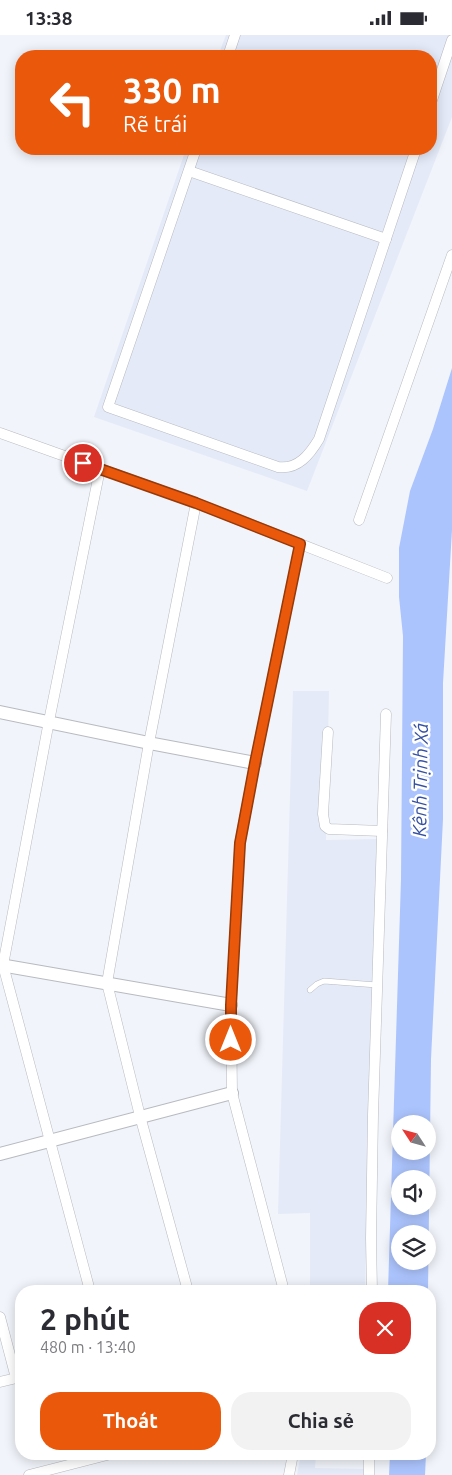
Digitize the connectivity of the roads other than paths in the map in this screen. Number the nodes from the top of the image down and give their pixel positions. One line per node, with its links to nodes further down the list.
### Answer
1 (235, 35): 3 (street)
2 (452, 40): 4 (street)
3 (230, 50)
4 (437, 85)
5 (194, 155): 7 (street)
6 (414, 155): 8 (street)
7 (189, 171): 8 (street); 8 (street)
8 (386, 239)
9 (452, 255): 13 (street)
10 (0, 434): 11 (street)
11 (100, 469): 12 (street); 18 (street)
12 (196, 503): 14 (street); 20 (street)
13 (359, 520)
14 (300, 544): 15 (street); 21 (street)
15 (387, 578)
16 (0, 712): 18 (street)
17 (386, 714): 22 (street)
18 (49, 721): 20 (street); 23 (street)
19 (328, 732): 22 (street)
20 (148, 743): 21 (street); 24 (street)
21 (255, 763): 27 (street)
22 (382, 831): 25 (street)
23 (1, 965): 24 (street); 30 (street)
24 (107, 983): 27 (street); 29 (street)
25 (378, 985): 26 (lane); 35 (street)
26 (310, 991)
27 (231, 1005): 28 (street)
28 (232, 1093): 29 (street); 34 (street)
29 (140, 1116): 30 (street); 33 (street)
30 (50, 1140): 31 (street); 32 (street)
31 (0, 1154)
32 (88, 1285)
33 (186, 1285)
34 (282, 1285)
35 (372, 1285)
36 (0, 1317): 37 (street)
37 (15, 1365)
38 (15, 1379): 39 (street)
39 (0, 1383)
40 (88, 1460): 43 (street)
41 (292, 1460): 44 (street)
42 (369, 1460): 45 (street)
43 (29, 1475)
44 (289, 1475)
45 (369, 1475)

